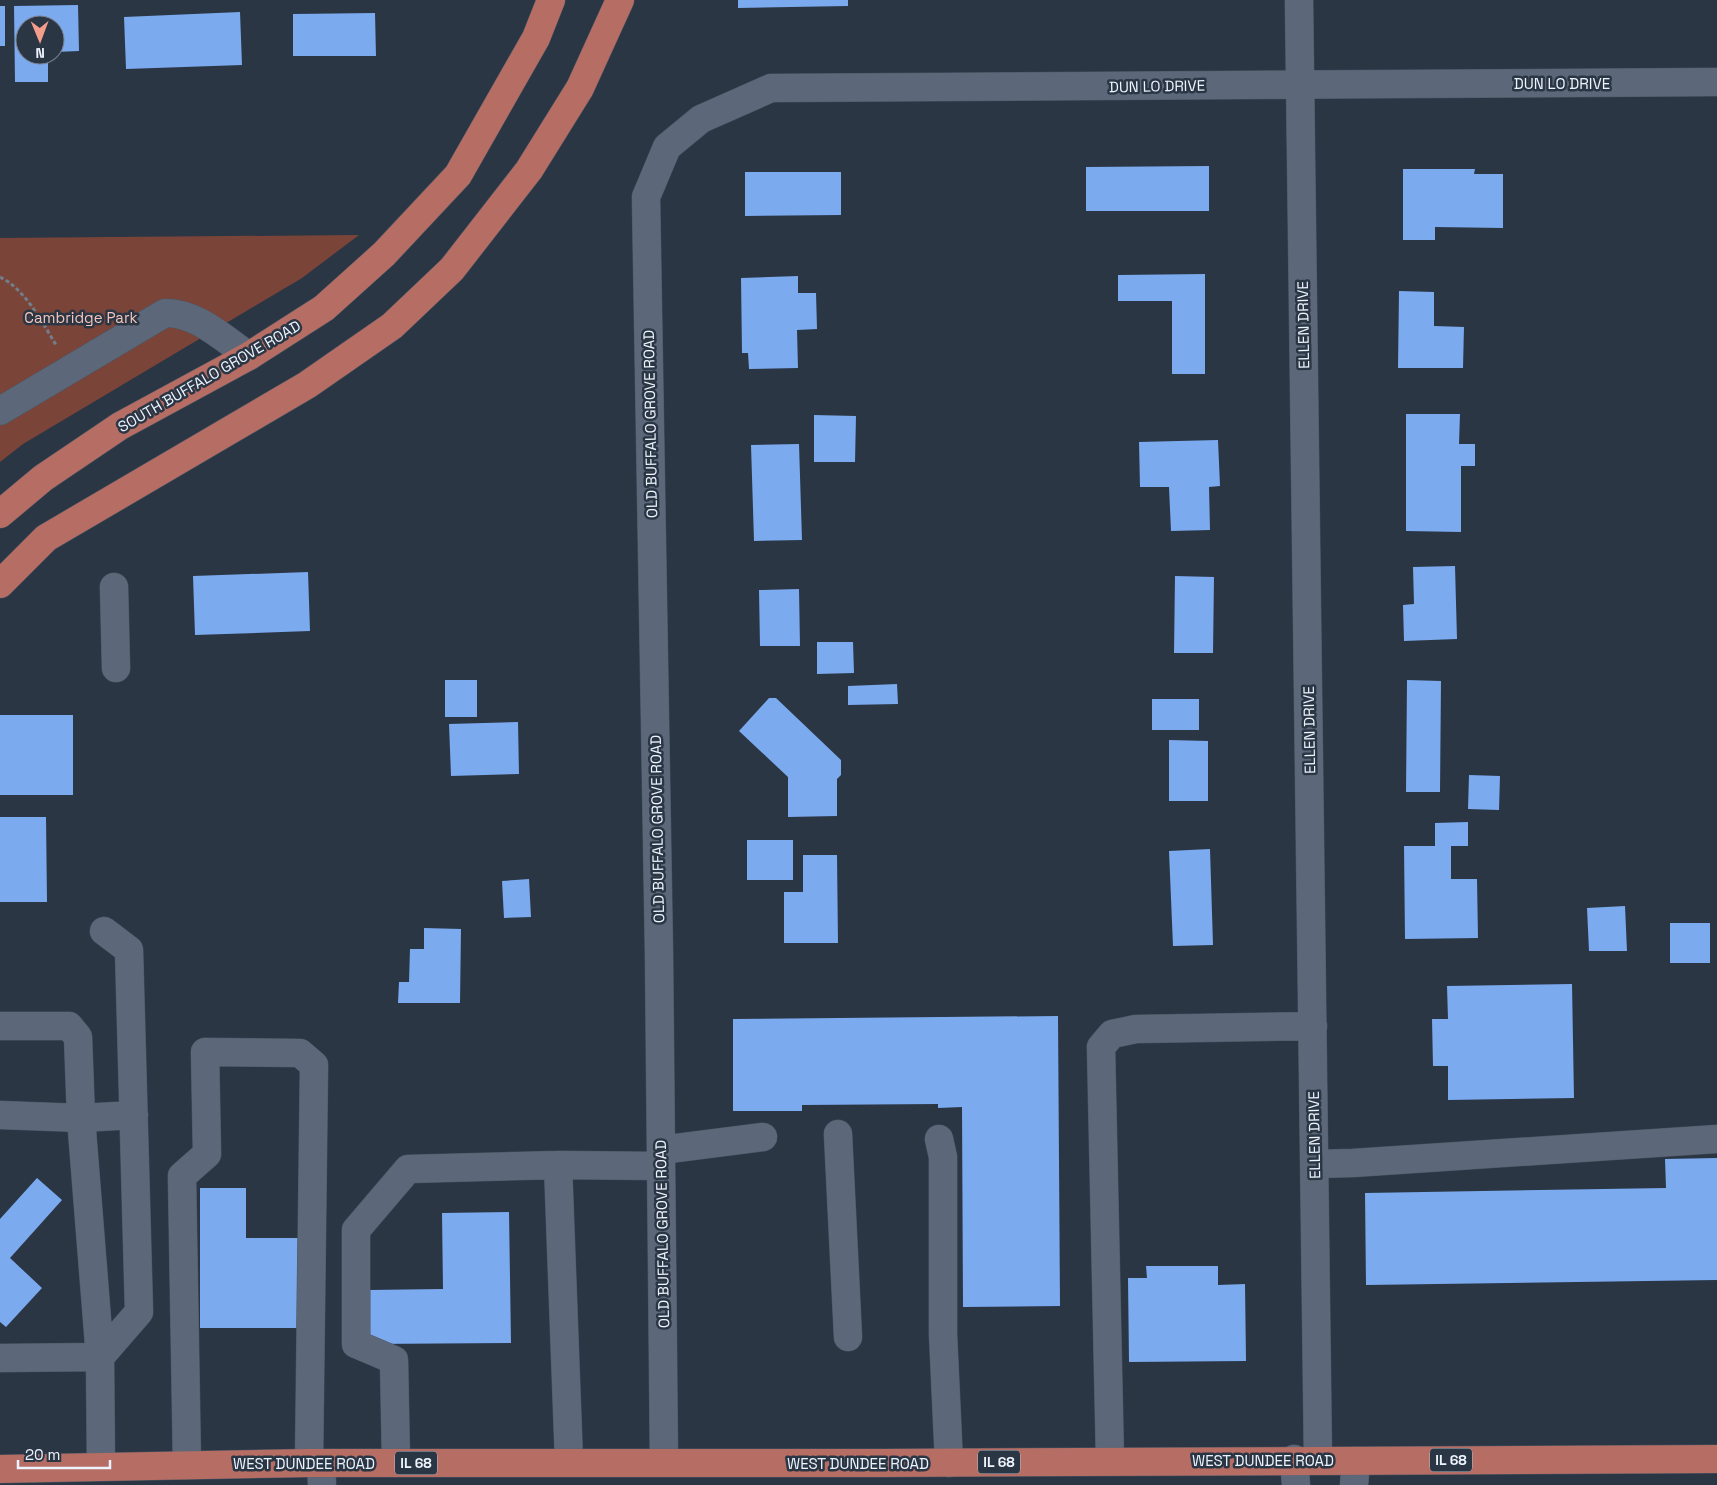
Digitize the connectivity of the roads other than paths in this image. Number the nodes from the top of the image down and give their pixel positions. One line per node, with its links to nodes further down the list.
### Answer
1 (551, 0): 7 (main road, SOUTH BUFFALO GROVE ROAD)
2 (620, 0): 10 (main road)
3 (1299, 0): 5 (street, ELLEN DRIVE)
4 (1717, 82): 5 (street, DUN LO DRIVE)
5 (1300, 85): 6 (street, DUN LO DRIVE); 15 (street, ELLEN DRIVE)
6 (646, 197): 23 (street, OLD BUFFALO GROVE ROAD)
7 (249, 356): 8 (street); 9 (main road, SOUTH BUFFALO GROVE ROAD)
8 (0, 411)
9 (1, 510)
10 (0, 584)
11 (114, 588): 12 (street)
12 (116, 668)
13 (104, 932): 17 (street)
14 (0, 1026): 18 (street)
15 (1313, 1026): 24 (street, ELLEN DRIVE); 30 (street)
16 (0, 1115): 18 (street)
17 (134, 1115): 18 (street); 27 (street)
18 (82, 1118): 27 (street)
19 (838, 1134): 26 (street)
20 (762, 1137): 23 (street)
21 (939, 1139): 38 (street)
22 (1717, 1139): 24 (street)
23 (661, 1158): 25 (street); 32 (street, OLD BUFFALO GROVE ROAD)
24 (1315, 1164): 36 (street, ELLEN DRIVE)
25 (558, 1165): 31 (street); 33 (street)
26 (848, 1337)
27 (100, 1357): 28 (street); 35 (street)
28 (0, 1358)
29 (1717, 1458): 39 (main road, WEST DUNDEE ROAD / IL 68)
30 (1110, 1460): 36 (main road, WEST DUNDEE ROAD / IL 68); 38 (main road, WEST DUNDEE ROAD / IL 68)
31 (569, 1462): 32 (main road, WEST DUNDEE ROAD / IL 68); 33 (main road, WEST DUNDEE ROAD / IL 68)
32 (664, 1462): 38 (main road, WEST DUNDEE ROAD / IL 68)
33 (396, 1463): 37 (main road, WEST DUNDEE ROAD / IL 68)
34 (187, 1465): 35 (main road, WEST DUNDEE ROAD / IL 68); 37 (main road, WEST DUNDEE ROAD / IL 68); 37 (street)
35 (101, 1466): 40 (main road, WEST DUNDEE ROAD / IL 68)
36 (1303, 1468): 39 (main road, WEST DUNDEE ROAD / IL 68)
37 (317, 1470)
38 (952, 1470)
39 (1355, 1473)
40 (8, 1474)

